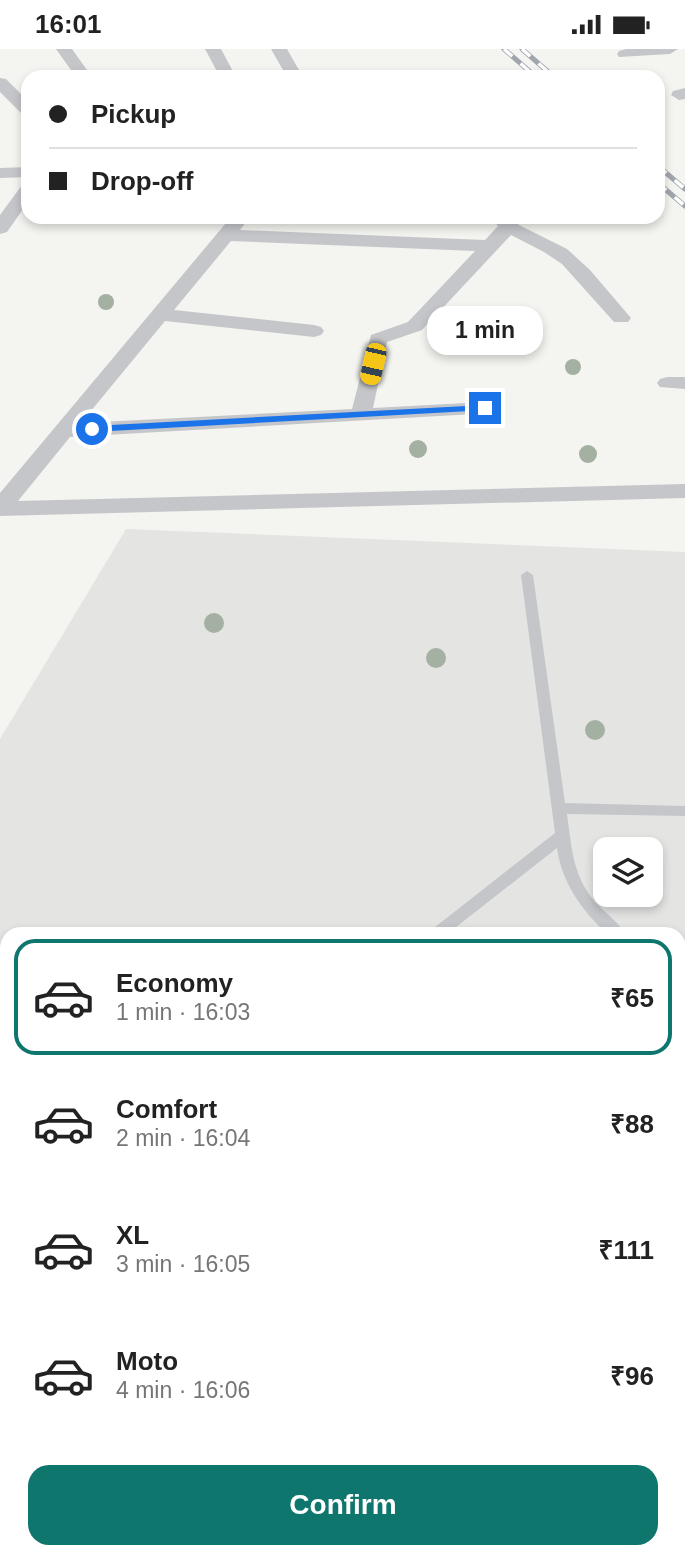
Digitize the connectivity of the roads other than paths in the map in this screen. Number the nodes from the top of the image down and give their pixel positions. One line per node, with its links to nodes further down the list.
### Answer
1 (64, 49): 6 (street)
2 (213, 49): 7 (street)
3 (279, 49): 8 (street)
4 (670, 49): 5 (street)
5 (625, 54)
6 (79, 70)
7 (224, 70)
8 (291, 70)
9 (0, 83): 10 (street)
10 (21, 102)
11 (21, 107): 12 (street)
12 (0, 109)
13 (21, 172): 14 (street)
14 (0, 173)
15 (21, 199): 19 (street)
16 (236, 224): 20 (street)
17 (502, 224): 21 (street)
18 (507, 224): 23 (street)
19 (0, 228)
20 (227, 235): 21 (street); 22 (street)
21 (489, 246): 26 (street)
22 (162, 315): 24 (street); 27 (street)
23 (621, 318)
24 (314, 331)
25 (485, 408): 26 (street)
26 (361, 415): 27 (street)
27 (65, 431): 29 (street)
28 (685, 491): 29 (street)
29 (0, 509)
30 (527, 575): 31 (lane)
31 (559, 808): 32 (lane); 33 (lane)
32 (685, 811)
33 (563, 835): 34 (lane); 35 (lane)
34 (445, 927)
35 (611, 927)

